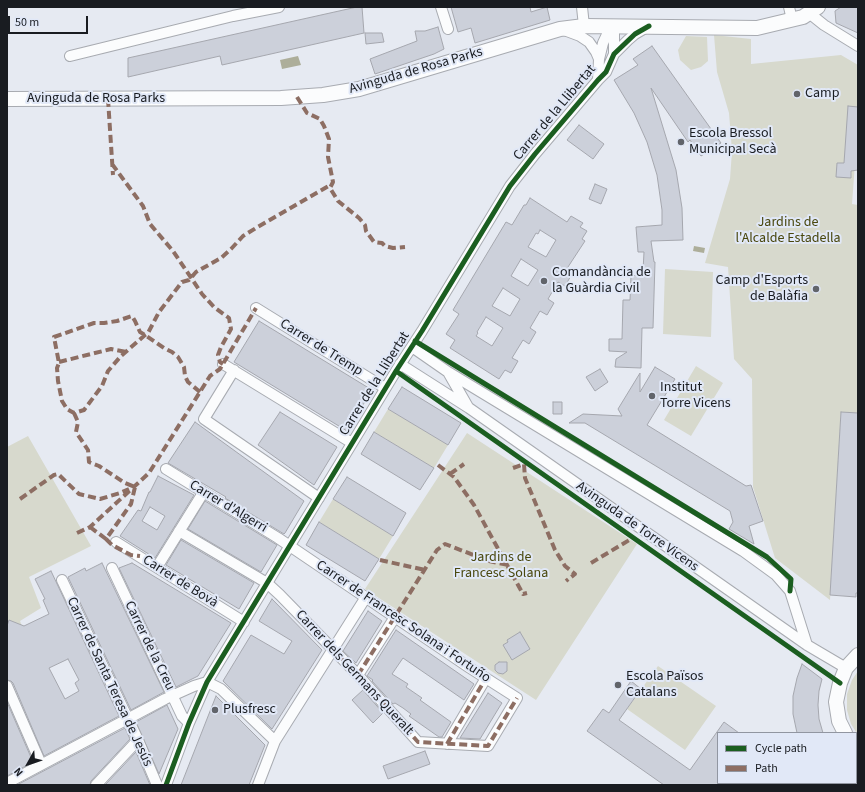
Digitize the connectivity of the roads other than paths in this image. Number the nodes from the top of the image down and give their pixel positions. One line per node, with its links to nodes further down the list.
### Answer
1 (279, 7): 13 (street)
2 (441, 7): 9 (street)
3 (582, 7): 6 (street)
4 (814, 10): 5 (main road, Avinguda de Rosa Parks); 11 (street)
5 (790, 14): 8 (main road, Avinguda de Rosa Parks)
6 (584, 26): 7 (main road, Avinguda de Rosa Parks); 10 (main road, Avinguda de Rosa Parks)
7 (611, 26): 8 (main road, Avinguda de Rosa Parks); 12 (street, Carrer de la Llibertat); 14 (street, Carrer de la Llibertat)
8 (649, 26): 12 (street, Carrer de la Llibertat)
9 (448, 29)
10 (560, 29): 14 (street, Carrer de la Llibertat); 16 (main road, Avinguda de Rosa Parks)
11 (858, 46)
12 (614, 54): 15 (street, Carrer de la Llibertat)
13 (70, 56)
14 (599, 59): 15 (street, Carrer de la Llibertat)
15 (598, 80): 18 (street, Carrer de la Llibertat)
16 (7, 99)
17 (256, 308): 23 (street, Carrer de Tremp)
18 (412, 347): 20 (street, Carrer de la Llibertat); 22 (street, Avinguda de Torre Vicens)
19 (223, 364): 21 (street)
20 (400, 364): 23 (street, Carrer de la Llibertat); 24 (street, Avinguda de Torre Vicens)
21 (234, 370): 25 (street); 28 (street)
22 (448, 372): 24 (street, Avinguda de Torre Vicens); 39 (street, Avinguda de Torre Vicens)
23 (385, 388): 25 (street, Carrer de la Llibertat)
24 (469, 408): 39 (street, Avinguda de Torre Vicens)
25 (352, 443): 28 (street, Carrer de la Llibertat)
26 (166, 469): 27 (street, Carrer d'Algerri)
27 (203, 493): 29 (street); 31 (street, Carrer d'Algerri)
28 (319, 498): 31 (street, Carrer de la Llibertat)
29 (179, 531): 33 (street); 35 (street, Carrer dels Germans Queralt)
30 (116, 542): 33 (street, Carrer de Bovà)
31 (290, 546): 35 (street, Carrer de la Llibertat); 36 (street, Carrer de Francesc Solana i Fortuño)
32 (112, 568): 47 (street, Carrer de la Creu)
33 (157, 568): 38 (street, Carrer de Bovà)
34 (62, 580): 49 (street, Carrer de Santa Teresa de Jesús)
35 (267, 583): 38 (street, Carrer de la Llibertat); 40 (street, Carrer dels Germans Queralt)
36 (366, 597): 37 (street, Carrer de Francesc Solana i Fortuño); 40 (street)
37 (394, 617): 43 (street); 44 (street, Carrer de Francesc Solana i Fortuño)
38 (244, 622): 45 (street, Carrer de la Llibertat)
39 (807, 645): 42 (street, Avinguda de Torre Vicens)
40 (332, 649): 43 (street, Carrer dels Germans Queralt); 53 (street)
41 (858, 655): 42 (main road)
42 (846, 668): 51 (main road)
43 (358, 675): 54 (street, Carrer dels Germans Queralt)
44 (486, 678): 48 (street, Carrer de Francesc Solana i Fortuño); 54 (street)
45 (207, 682): 47 (street); 50 (street, Carrer de la Llibertat); 53 (street)
46 (7, 686): 55 (street)
47 (173, 696): 49 (street); 50 (street, Carrer de la Creu)
48 (517, 698): 54 (street, Carrer dels Germans Queralt)
49 (127, 719): 52 (street, Carrer de Santa Teresa de Jesús); 55 (street)
50 (189, 723): 59 (street, Carrer de la Llibertat)
51 (844, 732)
52 (138, 740): 57 (street); 58 (street, Carrer de Santa Teresa de Jesús)
53 (275, 741): 60 (street)
54 (447, 744)
55 (41, 764): 56 (street)
56 (7, 782)
57 (96, 785)
58 (157, 785)
59 (166, 785)
60 (258, 785)

